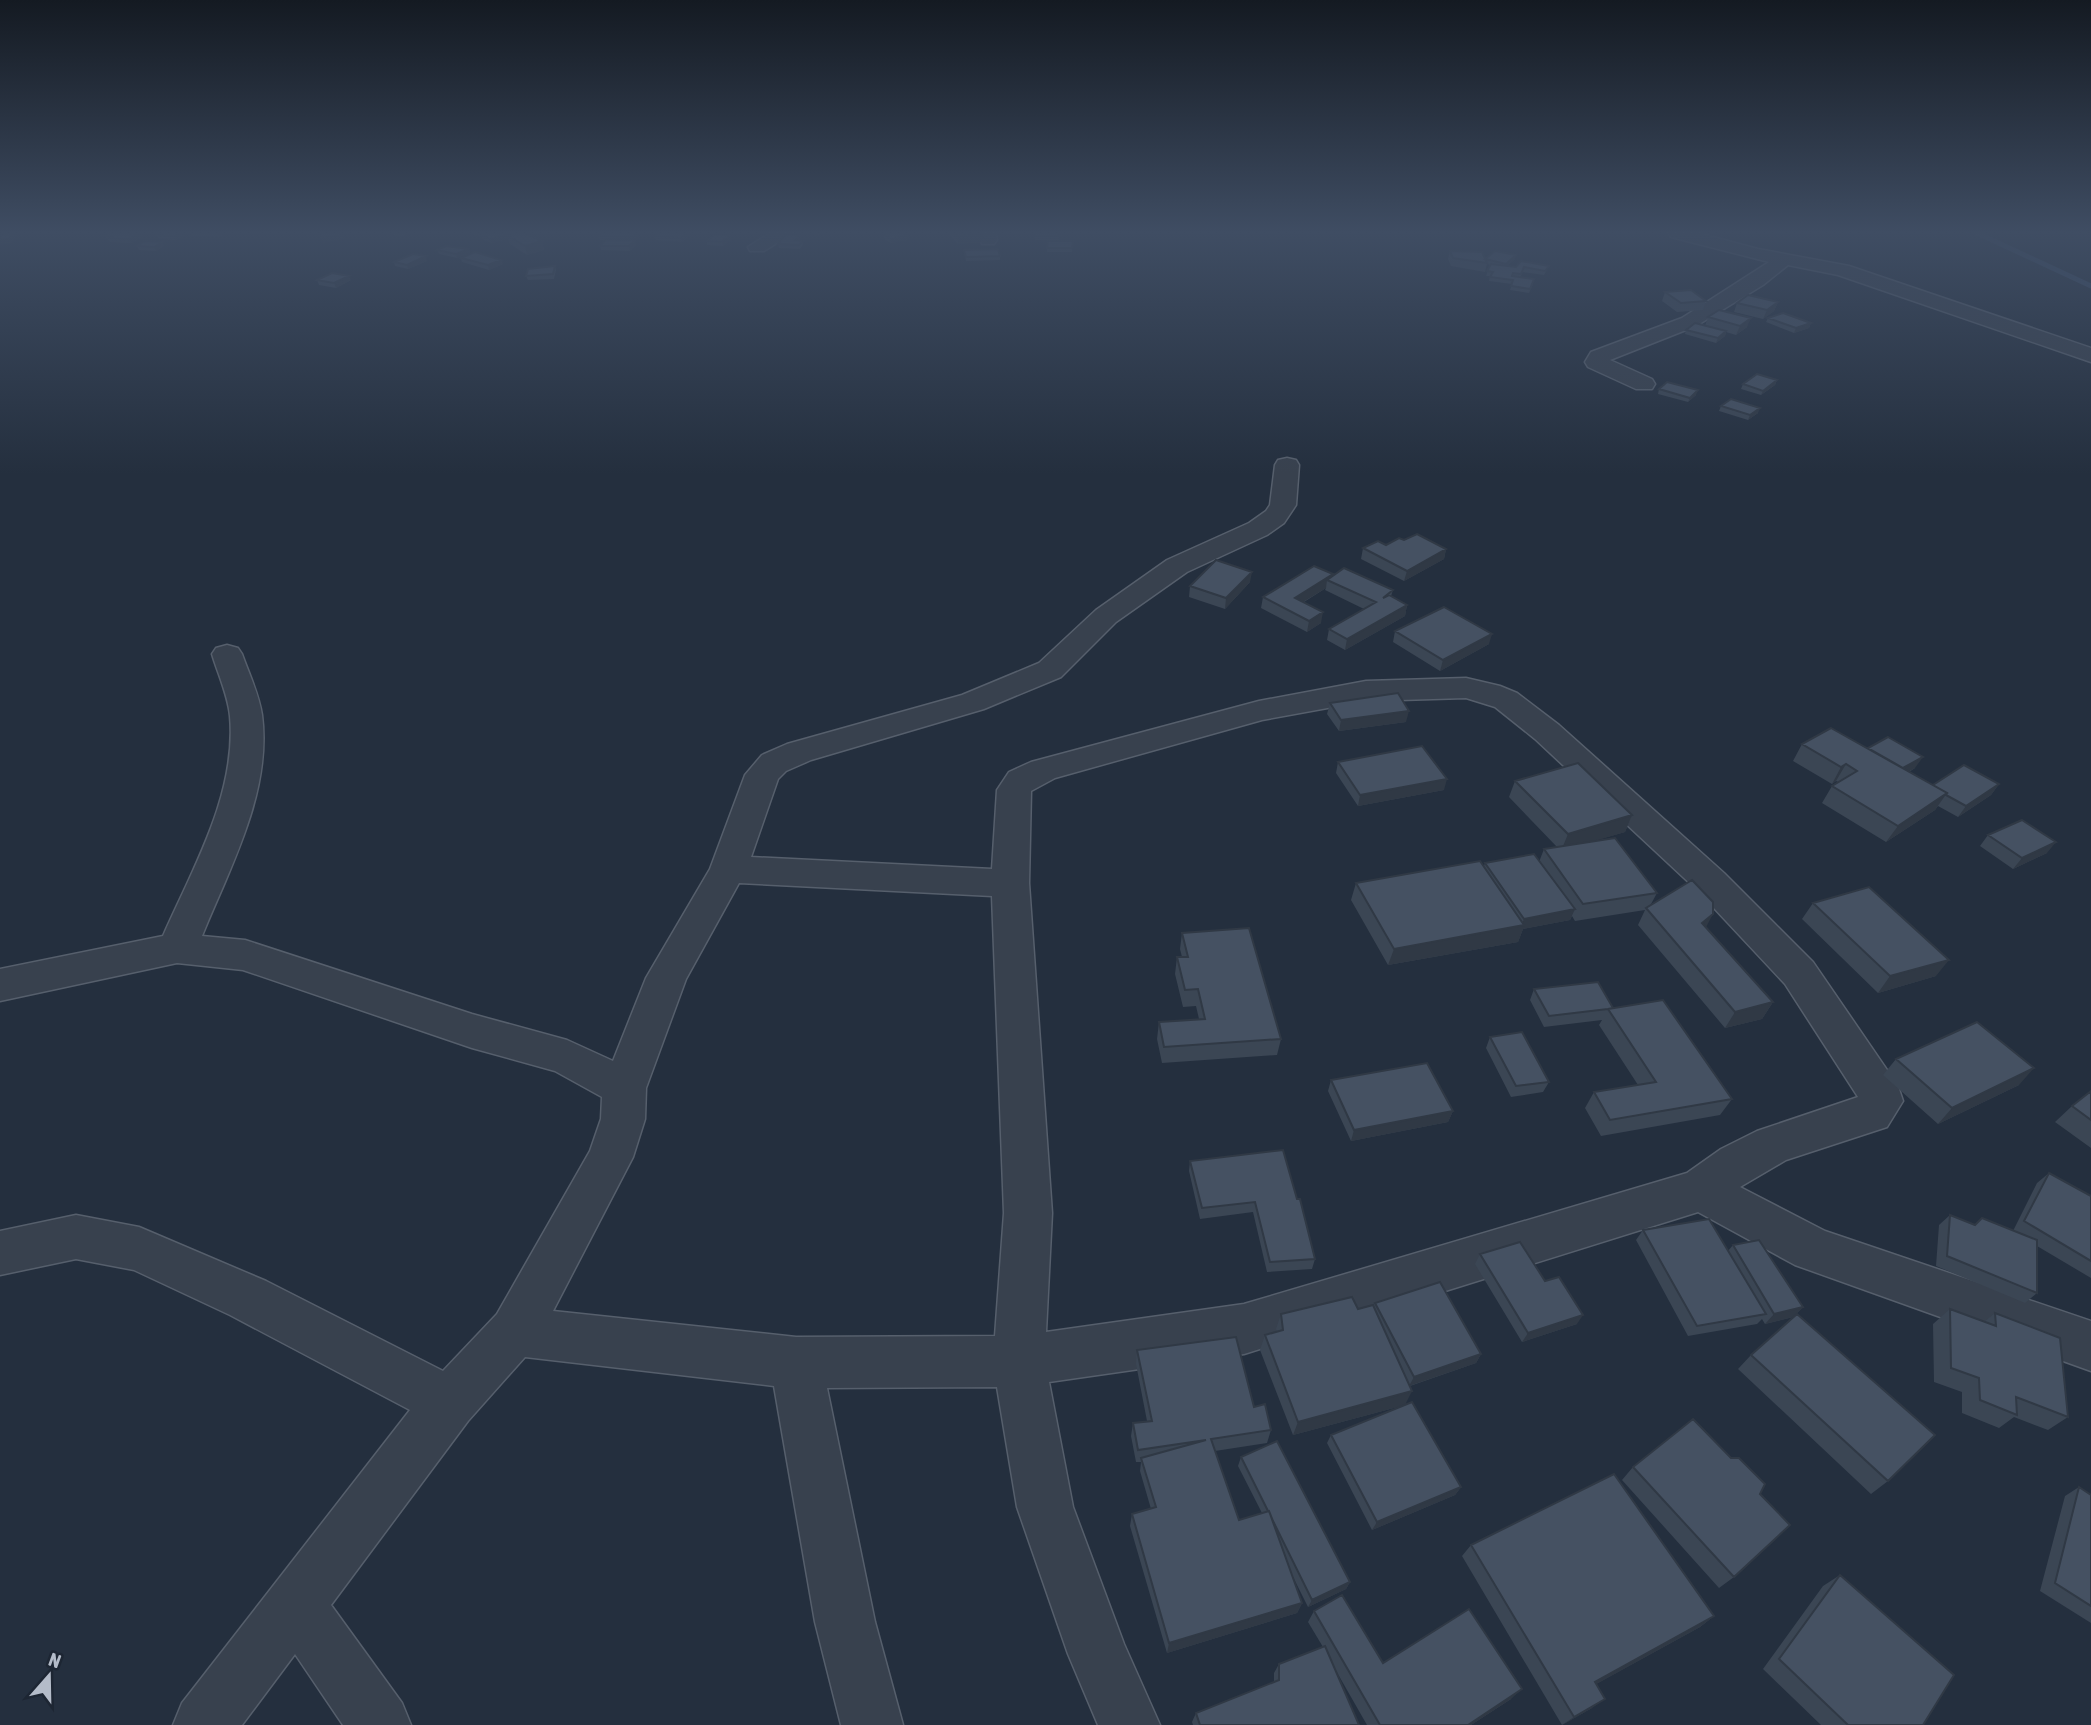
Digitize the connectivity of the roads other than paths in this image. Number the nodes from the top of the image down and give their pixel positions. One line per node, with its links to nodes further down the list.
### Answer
1 (1703, 314): 4 (street)
2 (1971, 314): 3 (street)
3 (2091, 355)
4 (1644, 384)
5 (1287, 465): 7 (street)
6 (227, 654): 9 (street)
7 (728, 869): 8 (street); 11 (street)
8 (1010, 883): 12 (street); 16 (street)
9 (177, 948): 10 (street); 11 (street)
10 (0, 985)
11 (624, 1088): 14 (street)
12 (1701, 1190): 15 (street); 16 (street)
13 (0, 1253): 18 (street)
14 (515, 1331): 17 (street); 18 (street)
15 (2091, 1346)
16 (1019, 1361): 17 (street); 23 (street)
17 (796, 1363): 22 (street)
18 (449, 1402): 19 (street)
19 (295, 1604): 20 (street); 21 (street)
20 (204, 1725)
21 (380, 1725)
22 (872, 1725)
23 (1129, 1725)

